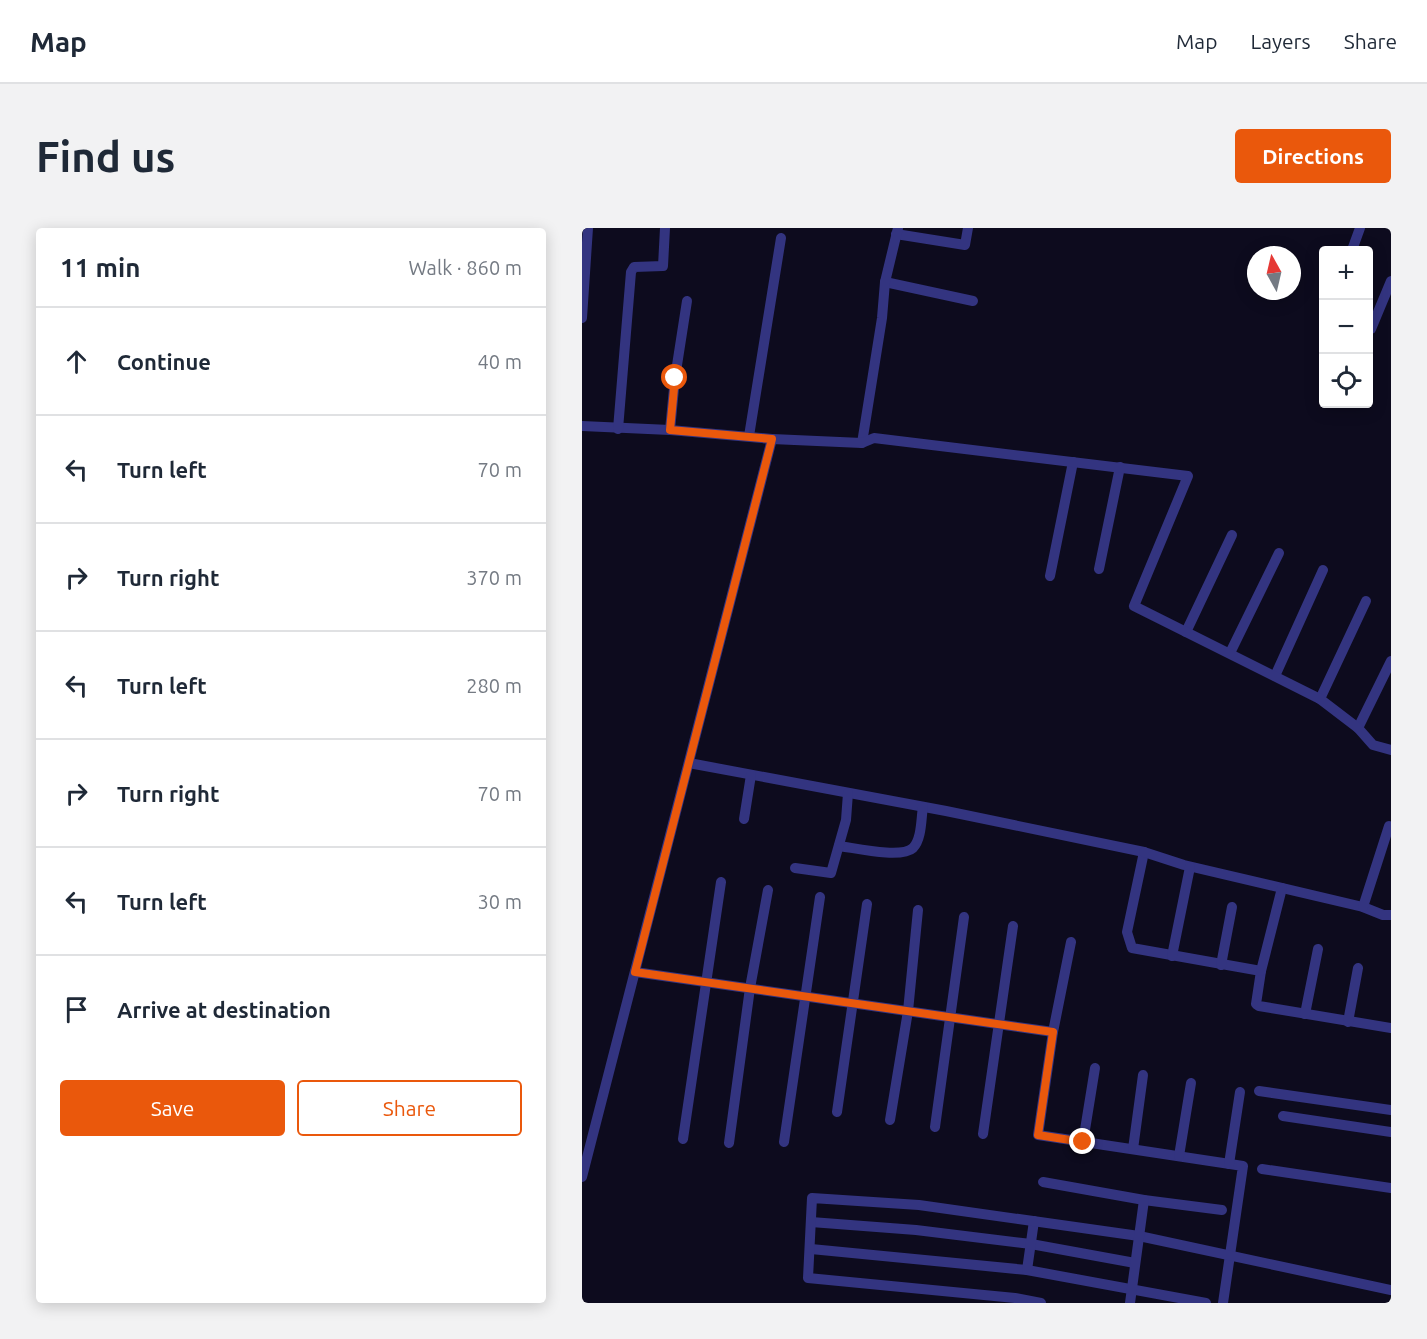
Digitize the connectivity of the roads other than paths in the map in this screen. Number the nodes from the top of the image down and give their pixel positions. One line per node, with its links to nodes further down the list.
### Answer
1 (588, 228): 13 (street)
2 (665, 228): 16 (street)
3 (968, 228): 6 (street)
4 (1360, 228): 8 (street)
5 (897, 231): 6 (street); 10 (street)
6 (919, 233)
7 (781, 238): 18 (street)
8 (1353, 246)
9 (1391, 281): 14 (street)
10 (885, 282): 12 (street); 20 (street)
11 (687, 301): 17 (street)
12 (973, 301)
13 (582, 318)
14 (1373, 324)
15 (582, 426): 16 (street)
16 (618, 429): 17 (street)
17 (670, 430): 18 (street)
18 (749, 436): 19 (street)
19 (772, 439): 20 (street); 36 (street)
20 (862, 443): 21 (street)
21 (1073, 462): 22 (street); 27 (street)
22 (1120, 467): 25 (street); 29 (street)
23 (1232, 535): 29 (street)
24 (1279, 553): 30 (street)
25 (1099, 569)
26 (1323, 570): 32 (street)
27 (1050, 576)
28 (1366, 601): 33 (street)
29 (1186, 632): 30 (street)
30 (1230, 653): 32 (street)
31 (1391, 661): 34 (street)
32 (1275, 676): 33 (street)
33 (1320, 699): 34 (street)
34 (1358, 728): 35 (street)
35 (1391, 750)
36 (689, 763): 37 (street); 63 (street)
37 (751, 775): 38 (street); 40 (street)
38 (848, 793): 39 (street); 42 (street)
39 (923, 807): 42 (street); 43 (street)
40 (744, 819)
41 (1389, 826): 52 (street)
42 (839, 846): 45 (street)
43 (1144, 852): 44 (street); 59 (street)
44 (1190, 867): 47 (street); 59 (street)
45 (795, 868)
46 (721, 882): 64 (street)
47 (1282, 888): 52 (street); 62 (street)
48 (768, 890): 65 (street)
49 (820, 897): 66 (street)
50 (867, 904): 67 (street)
51 (1232, 907): 60 (street)
52 (1363, 907): 54 (street)
53 (918, 910): 68 (street)
54 (1391, 915)
55 (964, 917): 70 (street)
56 (1013, 926): 72 (street)
57 (1071, 942): 74 (street)
58 (1318, 949): 69 (street)
59 (1172, 956): 60 (street)
60 (1221, 965): 62 (street)
61 (1358, 968): 71 (street)
62 (1261, 971): 69 (street)
63 (635, 972): 64 (street); 92 (street)
64 (706, 982): 65 (street); 87 (street)
65 (750, 988): 66 (street); 90 (street)
66 (804, 996): 67 (street); 88 (street)
67 (851, 1002): 68 (street); 81 (street)
68 (908, 1011): 70 (street); 83 (street)
69 (1305, 1014): 71 (street)
70 (951, 1017): 72 (street); 84 (street)
71 (1348, 1022): 73 (street)
72 (999, 1024): 74 (street); 86 (street)
73 (1391, 1028)
74 (1053, 1032): 89 (street)
75 (1095, 1068): 89 (street)
76 (1143, 1075): 91 (street)
77 (1191, 1083): 93 (street)
78 (1259, 1091): 80 (street)
79 (1240, 1092): 94 (street)
80 (1391, 1110)
81 (837, 1112)
82 (1283, 1116): 85 (street)
83 (890, 1120)
84 (934, 1126)
85 (1391, 1132)
86 (983, 1134)
87 (682, 1139)
88 (784, 1142)
89 (1083, 1142): 91 (street)
90 (729, 1143)
91 (1133, 1149): 93 (street)
92 (585, 1154): 96 (street)
93 (1179, 1156): 94 (street)
94 (1229, 1164): 106 (street)
95 (1262, 1169): 98 (street)
96 (582, 1177)
97 (1043, 1182): 99 (street)
98 (1391, 1188)
99 (1144, 1200): 100 (street); 103 (street)
100 (1222, 1210)
101 (1034, 1221): 102 (street); 103 (street); 104 (street)
102 (811, 1222): 104 (street); 105 (street)
103 (1139, 1236): 106 (street); 107 (street)
104 (1031, 1244): 107 (street); 108 (street)
105 (811, 1248): 108 (street); 111 (street)
106 (1232, 1257): 110 (street); 114 (street)
107 (1136, 1263): 109 (street)
108 (1028, 1270): 109 (street)
109 (1132, 1289): 112 (street); 113 (street)
110 (1391, 1290)
111 (1041, 1303)
112 (1130, 1303)
113 (1206, 1303)
114 (1223, 1303)

